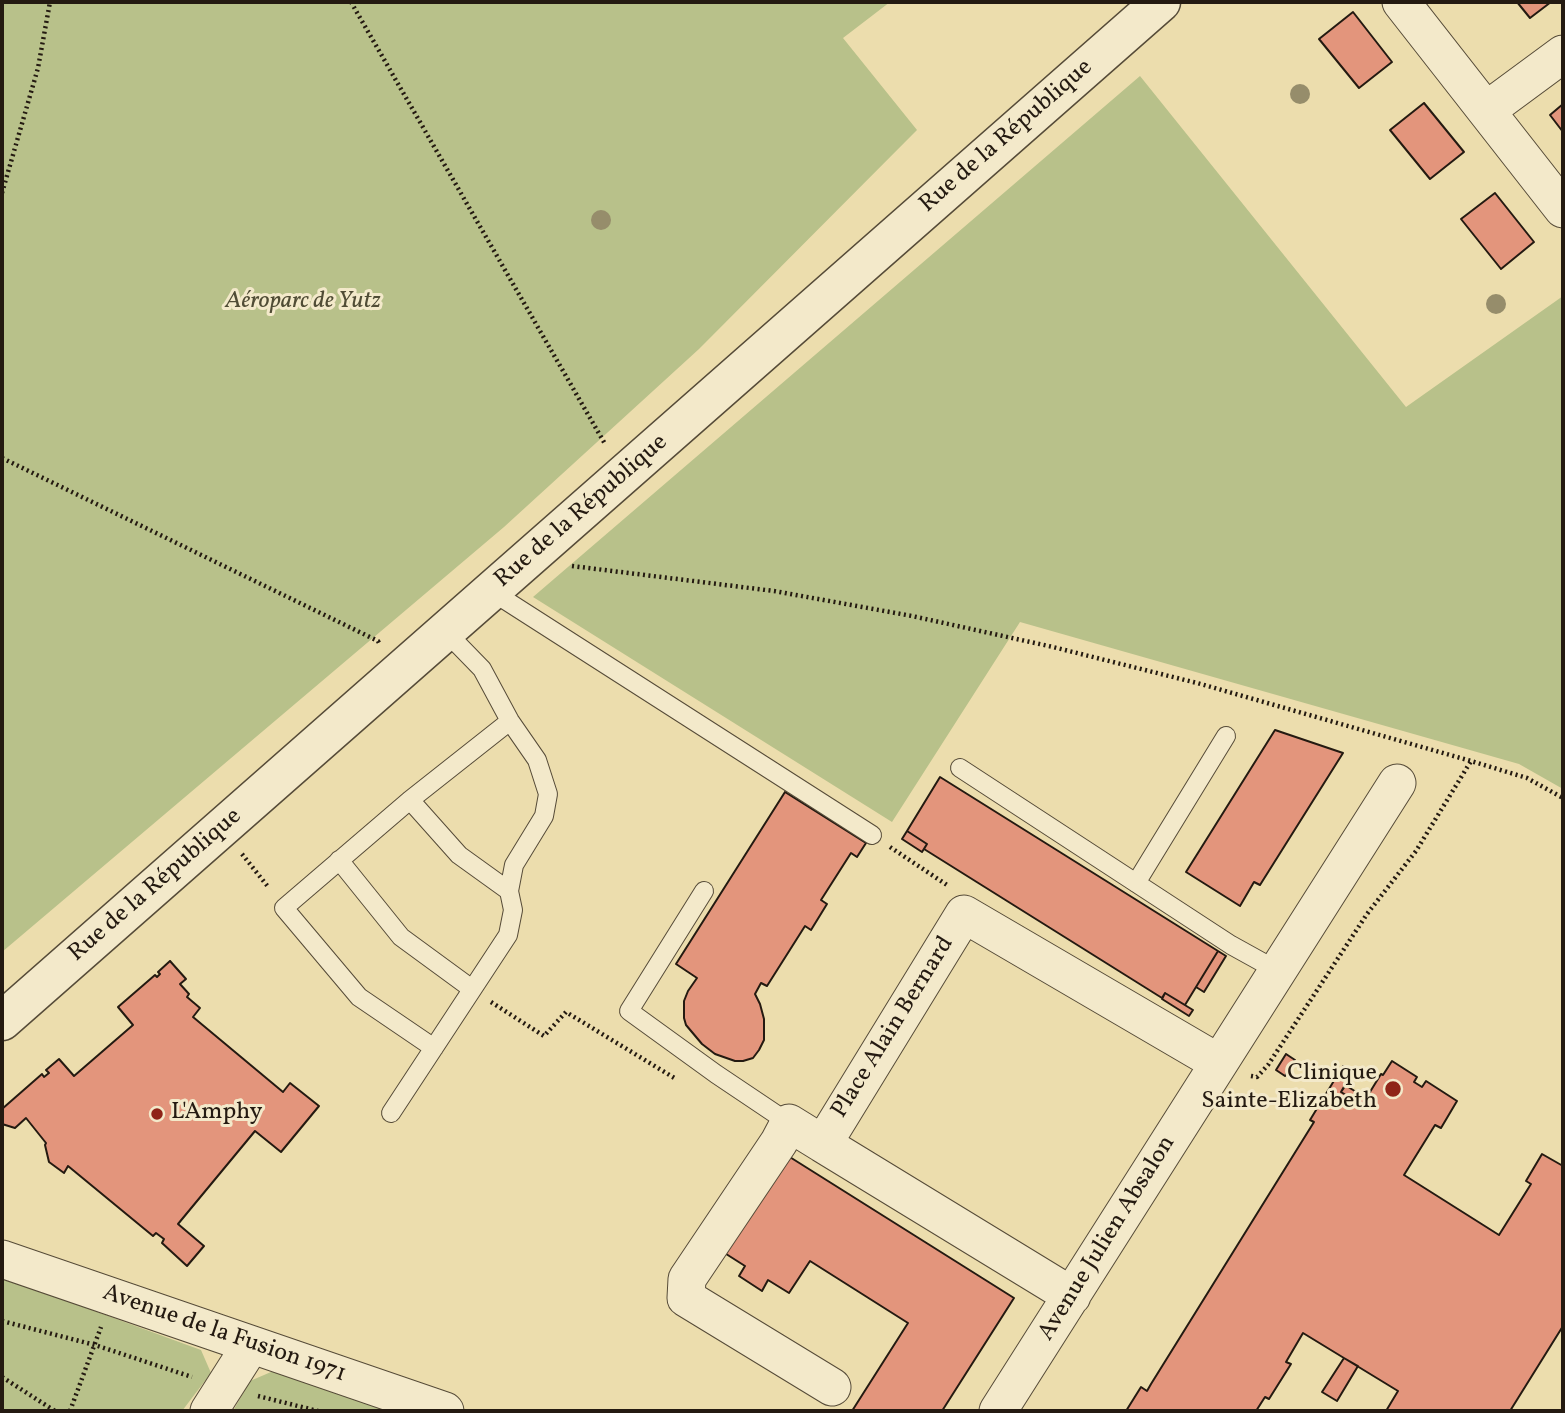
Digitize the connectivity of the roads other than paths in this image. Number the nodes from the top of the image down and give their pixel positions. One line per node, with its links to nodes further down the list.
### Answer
1 (1161, 2): 6 (street, Rue de la République)
2 (1401, 2): 4 (street)
3 (1563, 54): 4 (street)
4 (1487, 110): 5 (street)
5 (1563, 209)
6 (491, 592): 7 (street, Rue de la République); 13 (lane)
7 (446, 631): 8 (lane); 20 (street, Rue de la République)
8 (510, 721): 12 (lane); 16 (lane)
9 (1226, 736): 15 (lane)
10 (960, 768): 15 (lane)
11 (1397, 783): 18 (street, Avenue Julien Absalon)
12 (410, 800): 14 (lane); 16 (lane)
13 (872, 835)
14 (340, 860): 19 (lane); 21 (lane)
15 (1136, 883): 18 (lane)
16 (509, 891): 19 (lane)
17 (704, 891): 24 (lane)
18 (1278, 971): 22 (street, Avenue Julien Absalon)
19 (472, 989): 21 (lane)
20 (2, 1021)
21 (434, 1048): 23 (lane)
22 (1219, 1063): 25 (street, Place Alain Bernard); 27 (street, Avenue Julien Absalon)
23 (391, 1114)
24 (789, 1123): 25 (street); 29 (street)
25 (822, 1144): 27 (street, Place Alain Bernard)
26 (2, 1259): 28 (street, Avenue de la Fusion 1971)
27 (1072, 1296): 32 (street, Avenue Julien Absalon)
28 (251, 1345): 30 (street); 31 (street, Avenue de la Fusion 1971)
29 (832, 1387)
30 (217, 1399)
31 (445, 1411)
32 (998, 1411)

